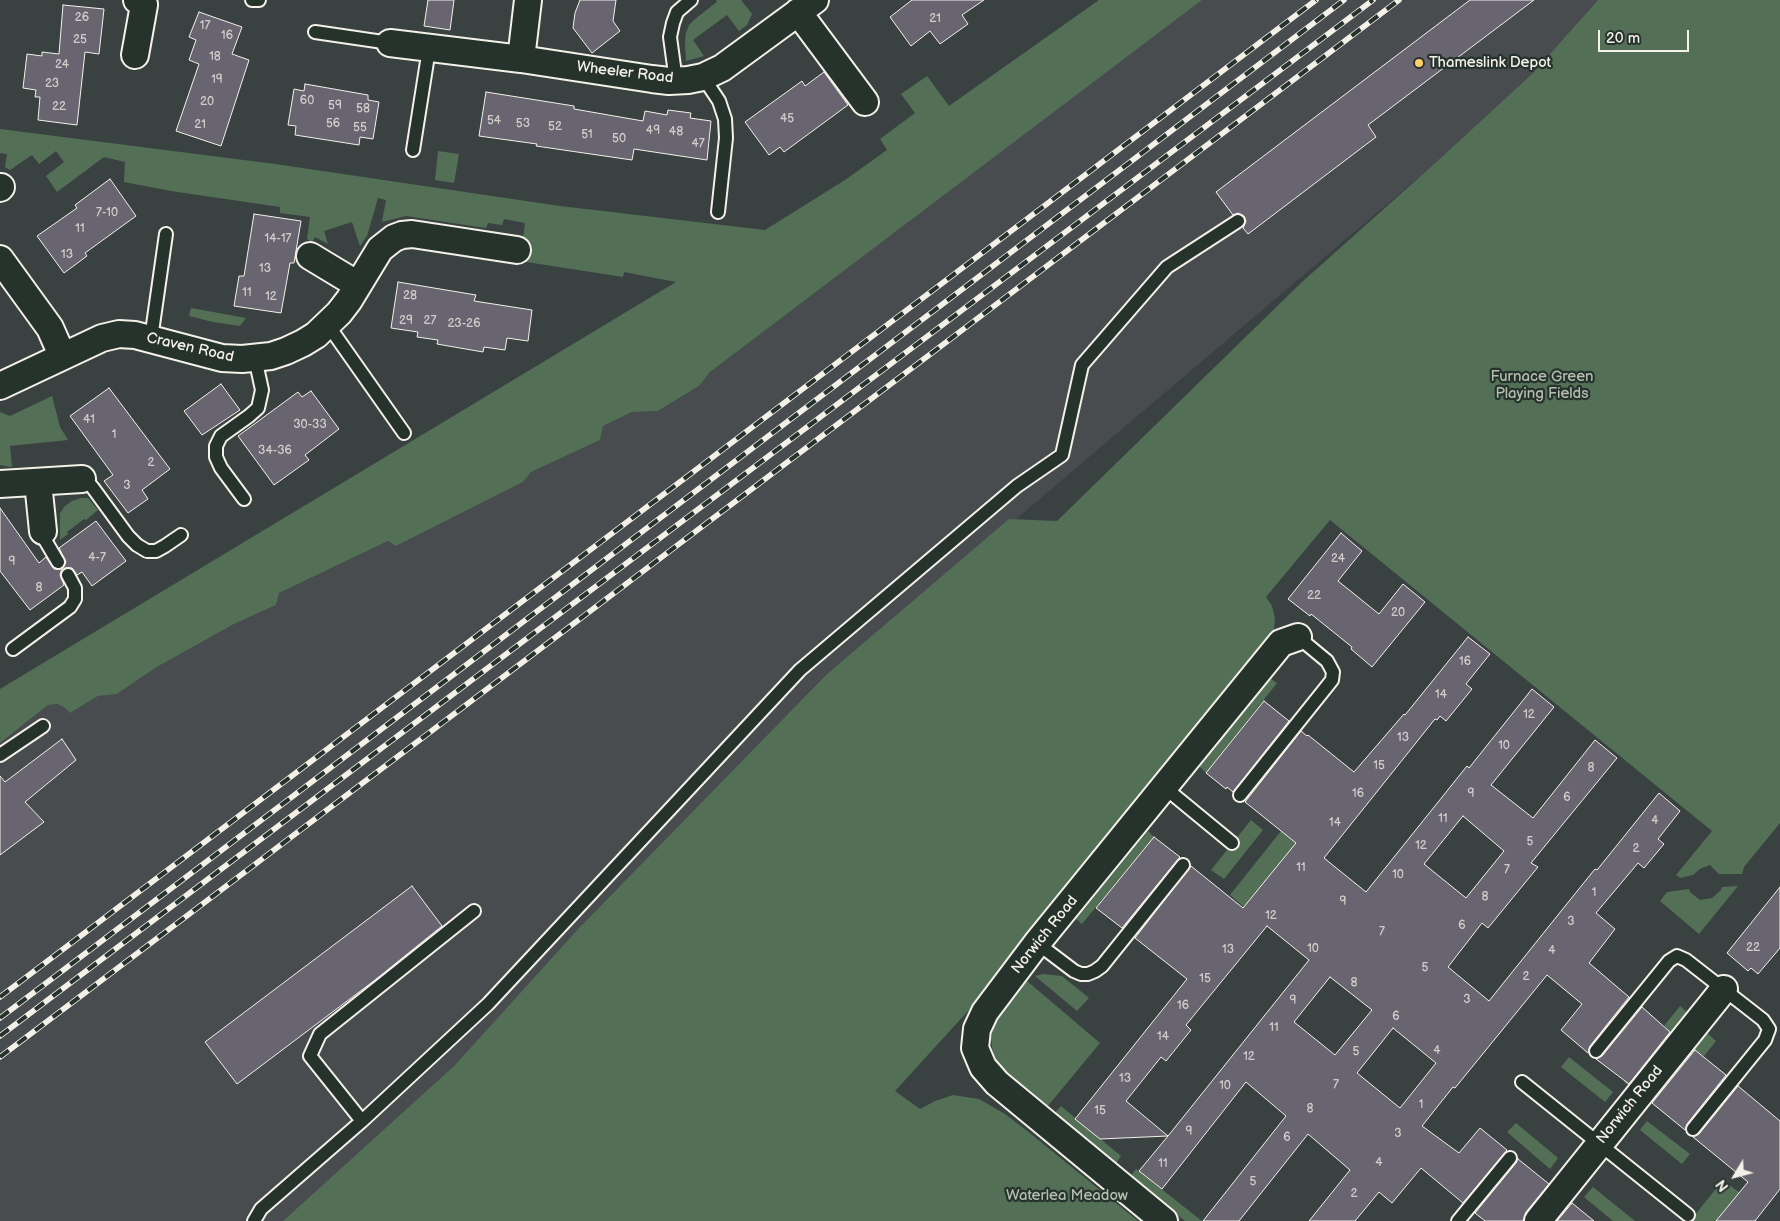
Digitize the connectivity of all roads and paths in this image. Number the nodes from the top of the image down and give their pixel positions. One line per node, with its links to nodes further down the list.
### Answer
1 (252, 0): 2 (lane)
2 (259, 0)
3 (528, 0): 11 (street)
4 (691, 0): 13 (lane)
5 (145, 2): 10 (street)
6 (806, 6): 12 (street, Wheeler Road); 14 (street, Wheeler Road)
7 (315, 32): 8 (lane)
8 (390, 43): 9 (street, Wheeler Road)
9 (429, 49): 11 (street, Wheeler Road); 15 (lane)
10 (135, 55)
11 (522, 59): 13 (street, Wheeler Road)
12 (703, 77): 13 (street, Wheeler Road); 16 (lane)
13 (676, 81)
14 (865, 102)
15 (413, 150)
16 (718, 212)
17 (1238, 221): 50 (lane)
18 (166, 234): 24 (lane)
19 (517, 250): 22 (street, Craven Road)
20 (310, 256): 22 (street)
21 (0, 259): 25 (street)
22 (358, 285): 23 (street, Craven Road)
23 (328, 325): 26 (street, Craven Road); 28 (lane)
24 (150, 338): 25 (street, Craven Road); 26 (street, Craven Road)
25 (62, 355): 27 (street, Craven Road)
26 (255, 358): 32 (lane)
27 (0, 386)
28 (404, 433)
29 (82, 480): 30 (street); 34 (lane)
30 (38, 482): 31 (street); 33 (street)
31 (0, 484)
32 (244, 498)
33 (43, 531): 35 (lane)
34 (181, 535)
35 (58, 562)
36 (68, 575): 38 (lane)
37 (1298, 636): 41 (street, Norwich Road); 42 (lane)
38 (13, 649)
39 (43, 726): 40 (lane)
40 (0, 755)
41 (1164, 787): 43 (lane); 46 (street, Norwich Road)
42 (1240, 795)
43 (1232, 843)
44 (1183, 865): 46 (lane)
45 (474, 911): 50 (lane)
46 (1037, 943): 56 (street, Norwich Road)
47 (1724, 990): 48 (lane); 51 (lane); 52 (street, Norwich Road)
48 (1596, 1051)
49 (1522, 1082): 52 (lane)
50 (362, 1121): 55 (lane)
51 (1693, 1129)
52 (1599, 1144): 54 (lane); 58 (street, Norwich Road)
53 (1510, 1158): 57 (lane)
54 (1688, 1215)
55 (254, 1221)
56 (1164, 1221)
57 (1458, 1221)
58 (1538, 1221)

